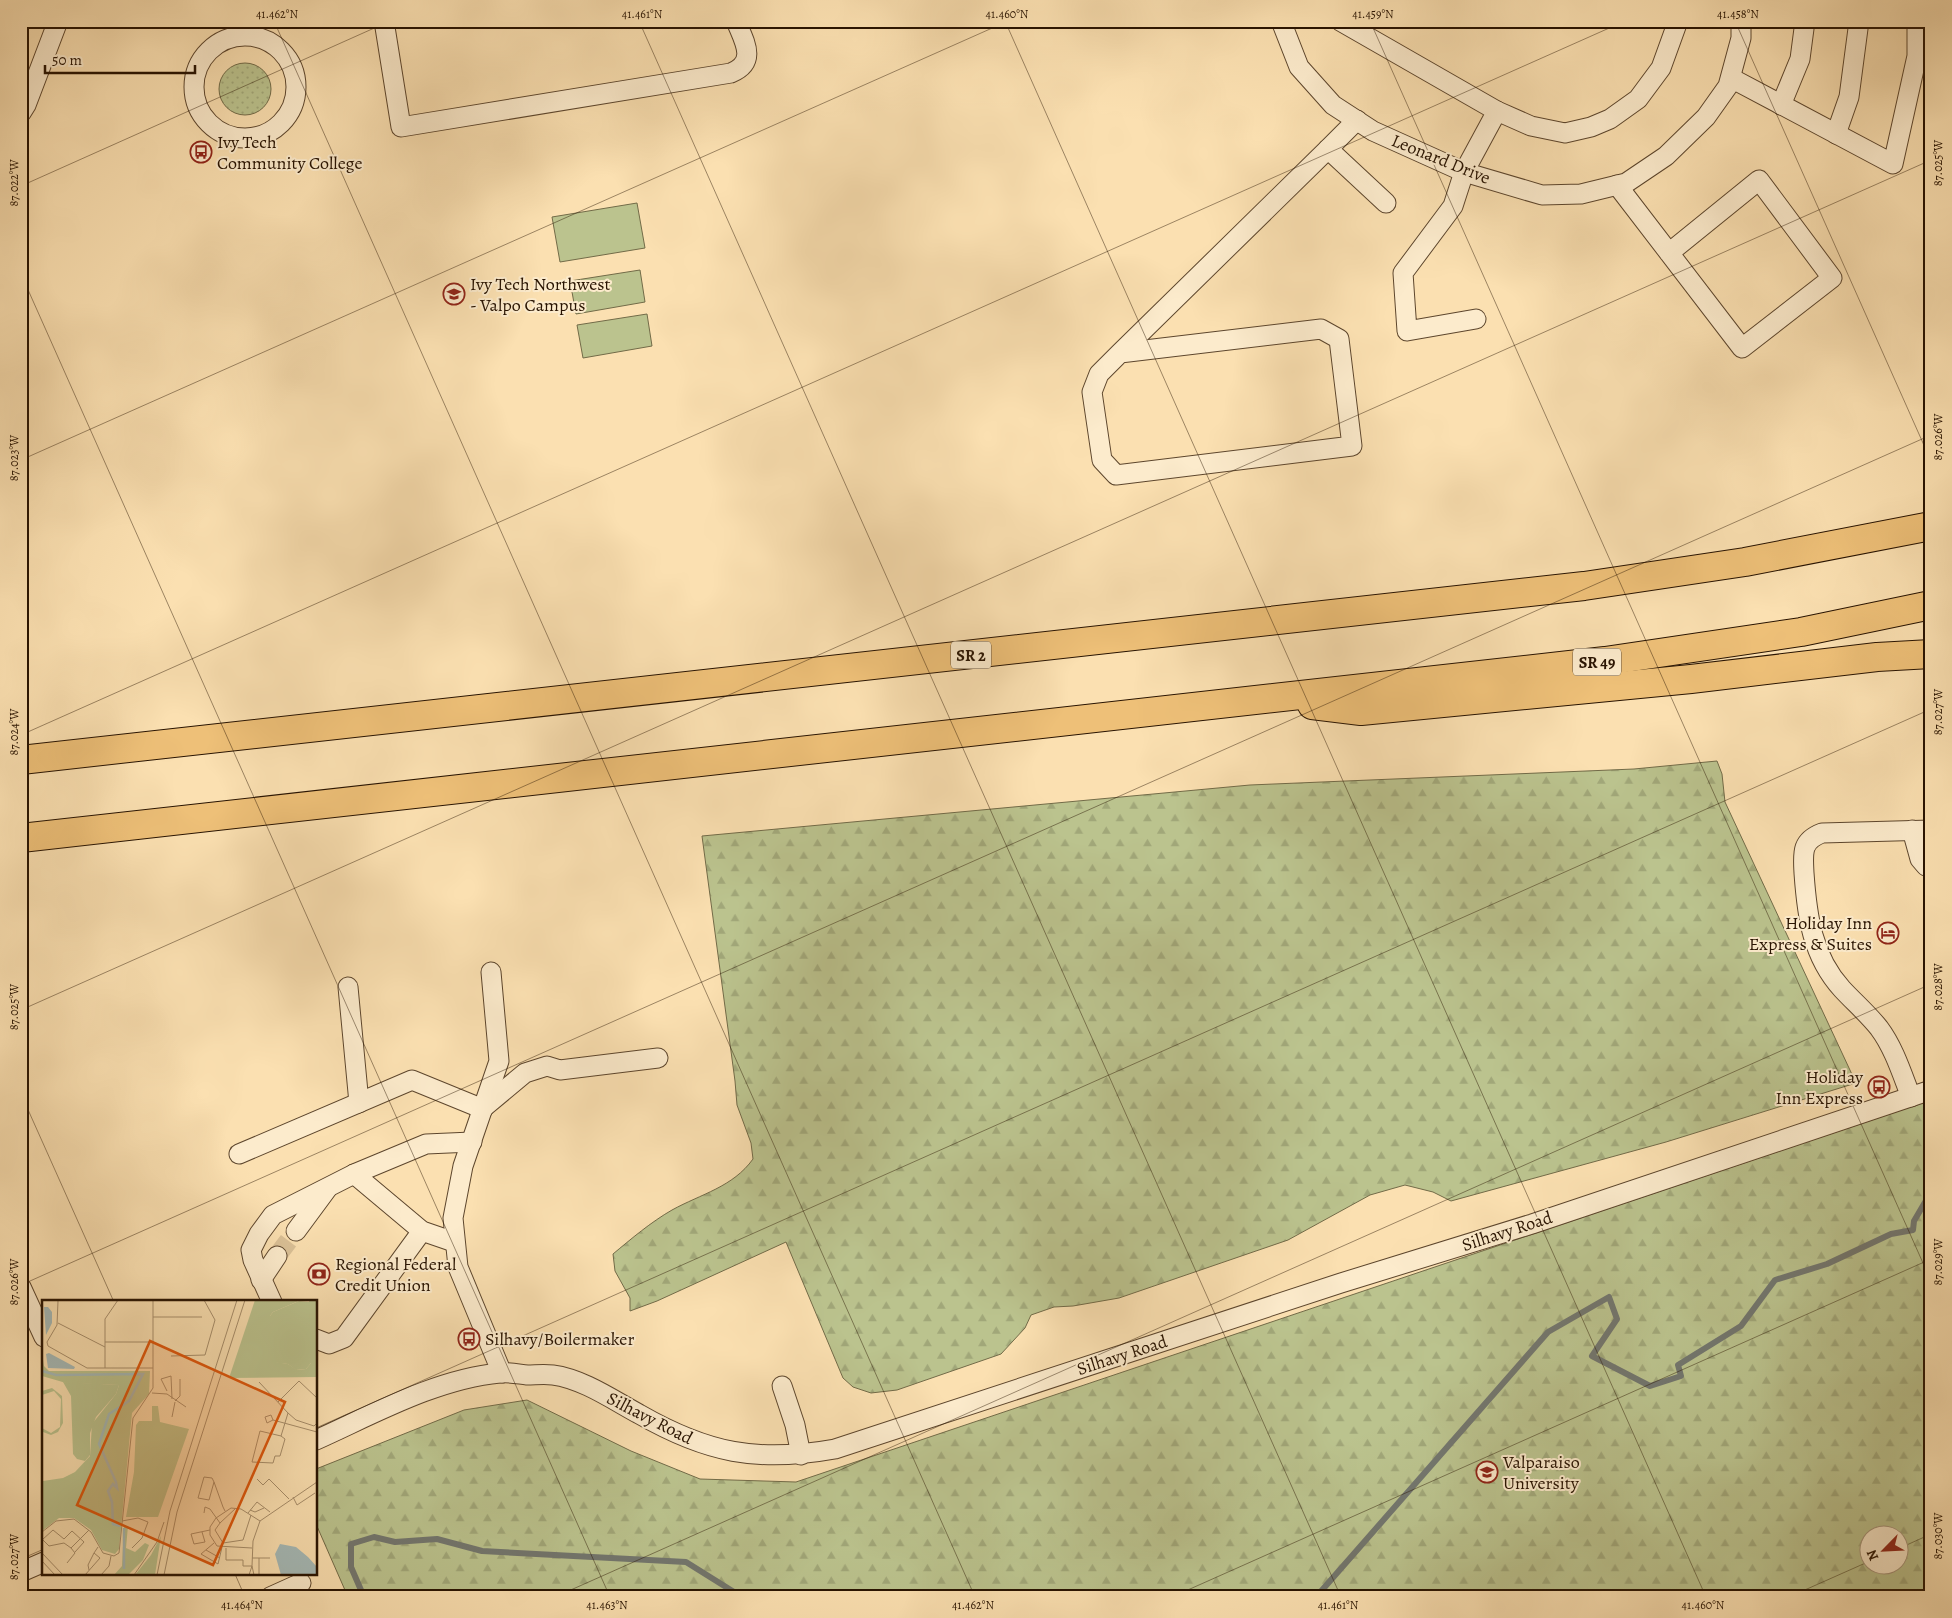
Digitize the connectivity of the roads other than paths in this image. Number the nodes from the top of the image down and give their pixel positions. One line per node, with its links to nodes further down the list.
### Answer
1 (58, 21): 12 (street)
2 (384, 21): 3 (street)
3 (736, 21)
4 (1280, 21): 17 (street, Leonard Drive)
5 (1340, 21): 15 (street)
6 (1678, 21): 15 (street)
7 (1741, 21): 13 (street, Leonard Drive)
8 (1805, 21): 14 (street)
9 (1859, 21): 18 (street)
10 (1917, 21): 18 (street)
11 (236, 29): 11 (street)
12 (29, 72): 16 (street)
13 (1730, 78): 14 (street); 21 (street, Leonard Drive)
14 (1781, 105): 18 (street)
15 (1497, 111): 20 (street)
16 (21, 113)
17 (1357, 120): 19 (street); 20 (street, Leonard Drive)
18 (1836, 134)
19 (1328, 149): 22 (street); 25 (street)
20 (1464, 172): 21 (street, Leonard Drive); 24 (street)
21 (1617, 185): 23 (street)
22 (1386, 203)
23 (1669, 253): 23 (street)
24 (1476, 320)
25 (1120, 353): 25 (street)
26 (1926, 525): 30 (highway, SR 2)
27 (1931, 605): 29 (highway, SR 49)
28 (1931, 654): 29 (highway)
29 (1260, 700): 32 (highway)
30 (21, 760)
31 (1921, 830): 33 (street); 38 (street)
32 (21, 838)
33 (1931, 866)
34 (491, 972): 40 (street)
35 (348, 987): 39 (street)
36 (658, 1058): 40 (street)
37 (1931, 1090): 38 (street, Silhavy Road)
38 (1911, 1097): 57 (street, Silhavy Road)
39 (360, 1102): 40 (street); 42 (street)
40 (482, 1109): 41 (street)
41 (472, 1142): 43 (street); 47 (street)
42 (240, 1154)
43 (354, 1174): 44 (street); 46 (street)
44 (329, 1186): 45 (street); 49 (street)
45 (296, 1231)
46 (422, 1231): 47 (street); 53 (street)
47 (454, 1242): 54 (street)
48 (277, 1256): 49 (street)
49 (261, 1280): 51 (street)
50 (21, 1287): 52 (street)
51 (271, 1300)
52 (42, 1333)
53 (318, 1340)
54 (502, 1373): 56 (street, Silhavy Road); 57 (street, Silhavy Road)
55 (782, 1386): 57 (street)
56 (318, 1439)
57 (801, 1455)
58 (42, 1563): 59 (street)
59 (21, 1572)
60 (302, 1585): 61 (street)
61 (270, 1597)

